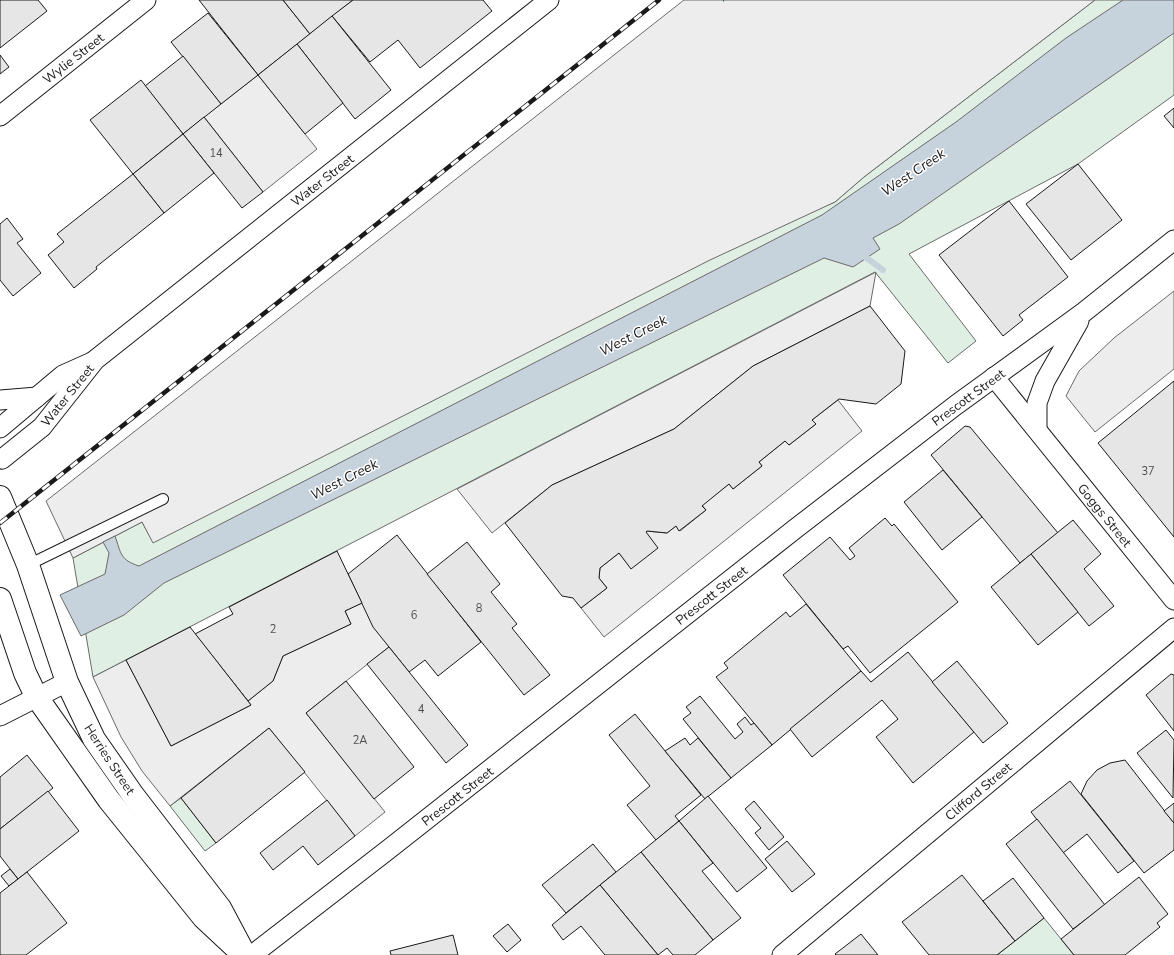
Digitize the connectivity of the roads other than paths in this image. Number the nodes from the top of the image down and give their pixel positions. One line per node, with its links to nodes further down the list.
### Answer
1 (146, 0): 3 (street, Wylie Street)
2 (549, 0): 6 (street, Water Street)
3 (0, 116)
4 (1174, 240): 5 (street, Prescott Street)
5 (1084, 312): 7 (street, Prescott Street); 11 (street)
6 (95, 360): 8 (street, Water Street); 12 (street, Water Street)
7 (994, 377): 11 (street, Goggs Street); 23 (street, Prescott Street)
8 (37, 397): 9 (street, Water Street); 10 (street, Water Street)
9 (0, 400)
10 (0, 428)
11 (1037, 429): 17 (street, Goggs Street)
12 (0, 458)
13 (0, 497): 15 (main road, Herries Street)
14 (163, 499): 15 (lane)
15 (28, 565): 19 (main road, Herries Street)
16 (0, 599): 20 (main road, Herries Street)
17 (1174, 600)
18 (1174, 628): 24 (street, Clifford Street)
19 (67, 682): 20 (street); 22 (main road, Herries Street)
20 (36, 696): 21 (street); 22 (main road, Herries Street)
21 (0, 716)
22 (244, 955)
23 (252, 955)
24 (782, 955)

